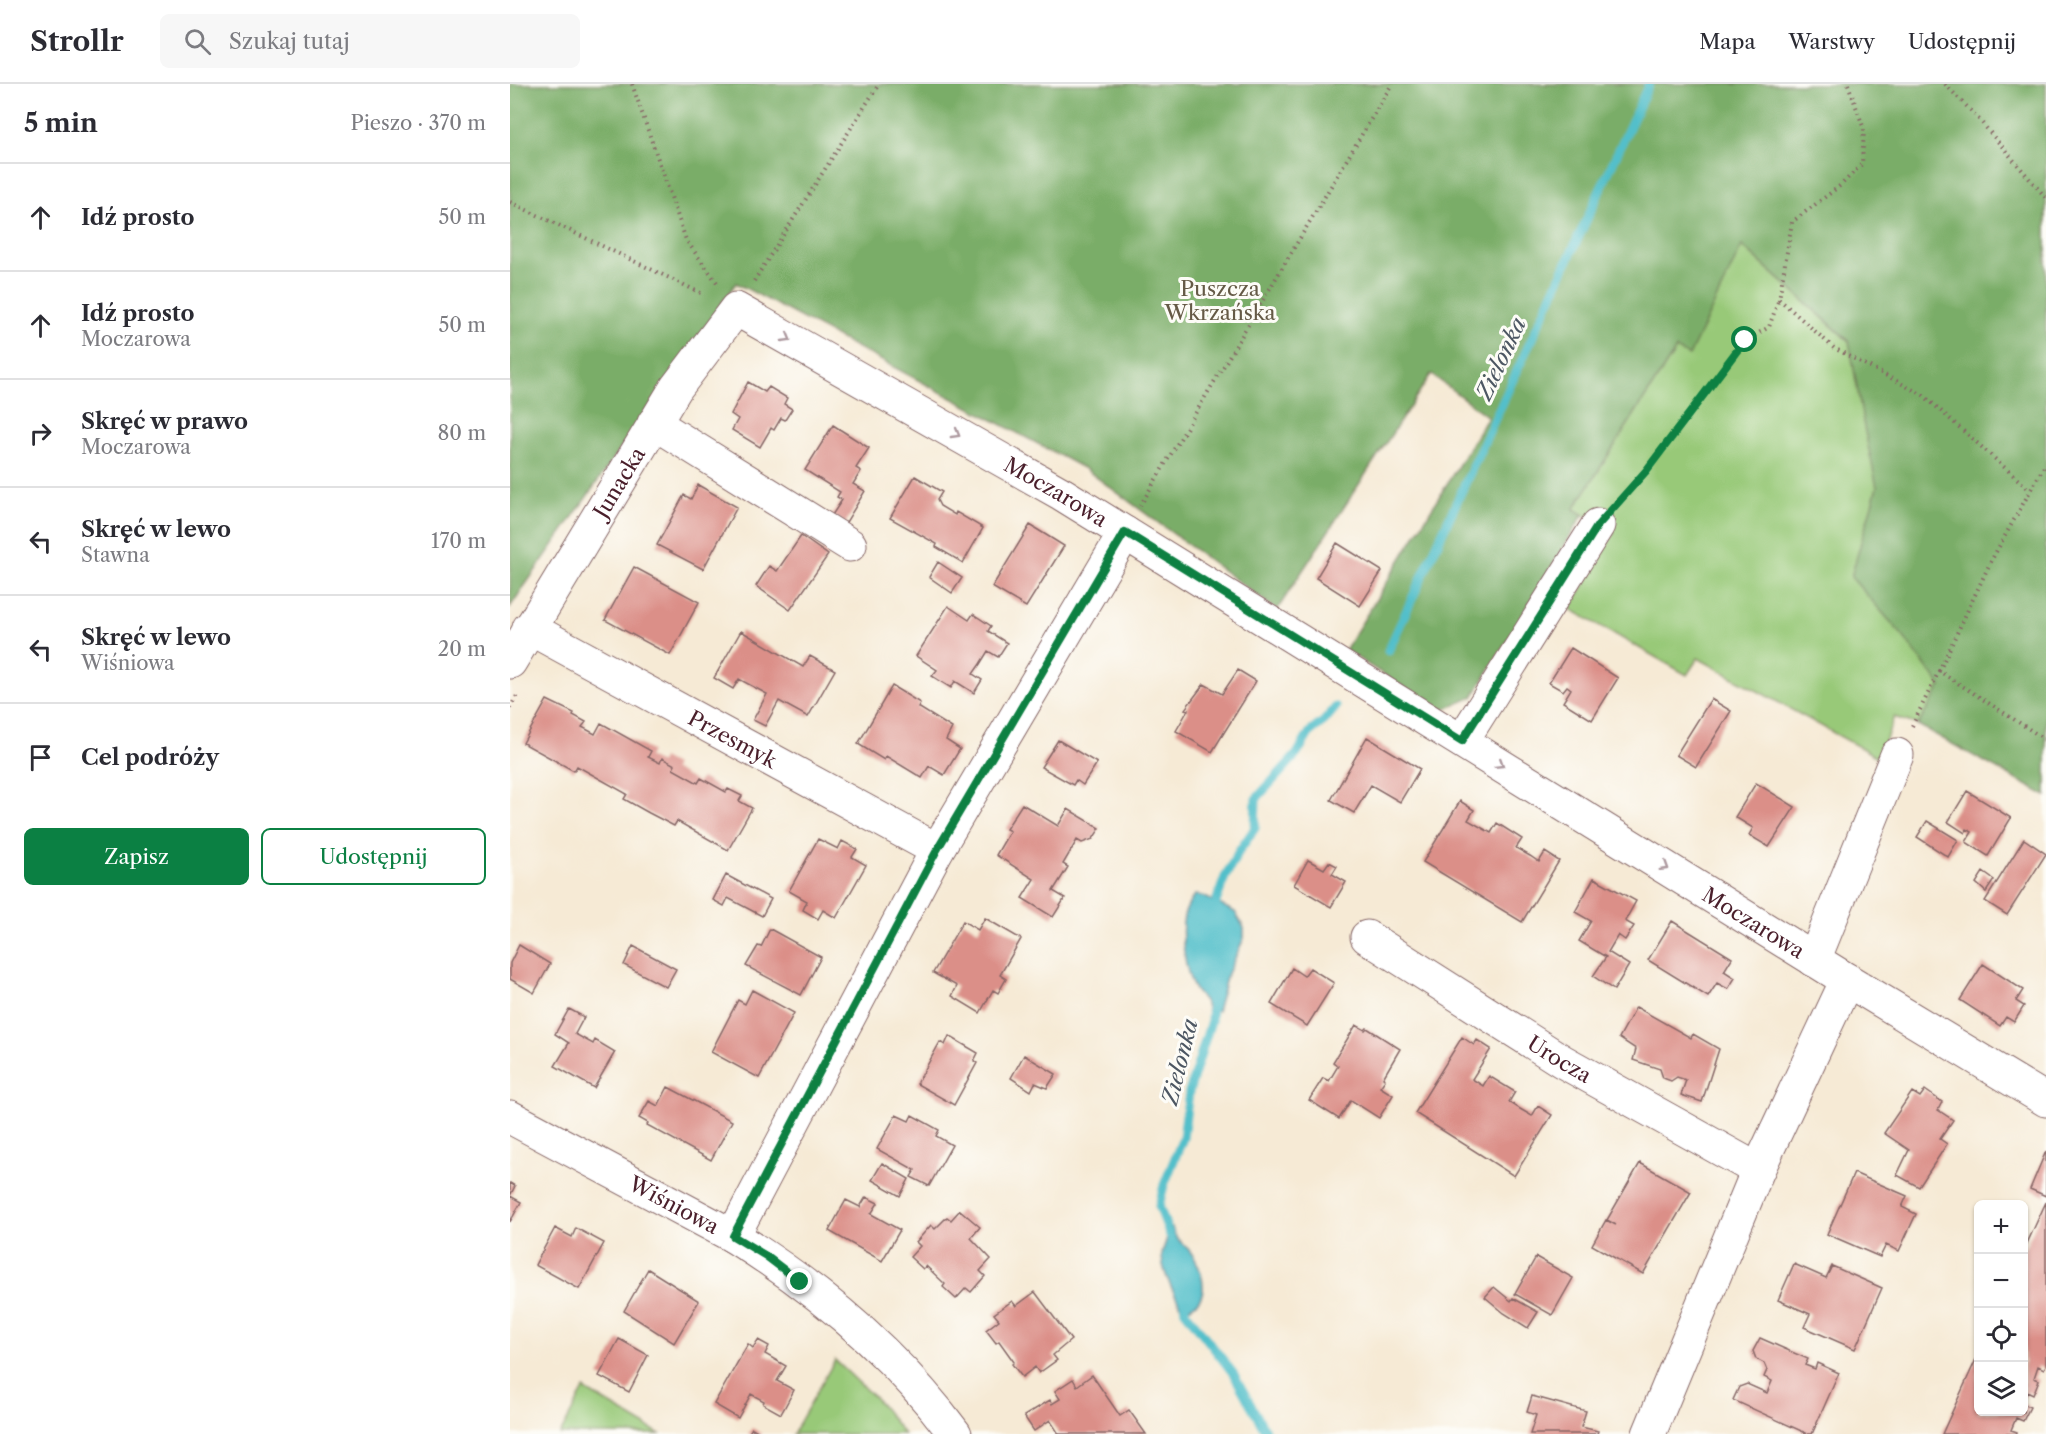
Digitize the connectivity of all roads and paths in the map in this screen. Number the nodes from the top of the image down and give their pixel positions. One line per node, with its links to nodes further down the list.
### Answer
1 (632, 84): 9 (path)
2 (879, 84): 9 (path)
3 (1392, 84): 14 (path)
4 (1848, 84): 8 (path)
5 (1945, 84): 6 (path)
6 (2046, 198)
7 (510, 202): 9 (path)
8 (1779, 298): 12 (path); 13 (path)
9 (736, 309): 10 (street, Junacka); 14 (street, Moczarowa, one-way to 14)
10 (654, 423): 15 (street); 16 (street, Junacka)
11 (2046, 463): 12 (path)
12 (2030, 490): 17 (path)
13 (1598, 525): 21 (street)
14 (1125, 532): 21 (street, Moczarowa); 23 (street)
15 (850, 545)
16 (529, 628): 18 (street, Junacka); 23 (street, Przesmyk)
17 (1939, 671): 20 (path); 22 (path)
18 (515, 676): 19 (path)
19 (510, 708)
20 (2046, 740)
21 (1462, 741): 25 (street, Moczarowa, one-way to 25)
22 (1897, 755): 25 (street)
23 (937, 850): 30 (street)
24 (1366, 937): 29 (street, Urocza)
25 (1814, 960): 26 (street, Moczarowa)
26 (1847, 980): 27 (street, Moczarowa); 29 (street)
27 (2046, 1100)
28 (510, 1117): 30 (street, Wiśniowa)
29 (1758, 1170): 32 (street)
30 (733, 1236): 31 (street, Wiśniowa)
31 (955, 1434)
32 (1649, 1434)

